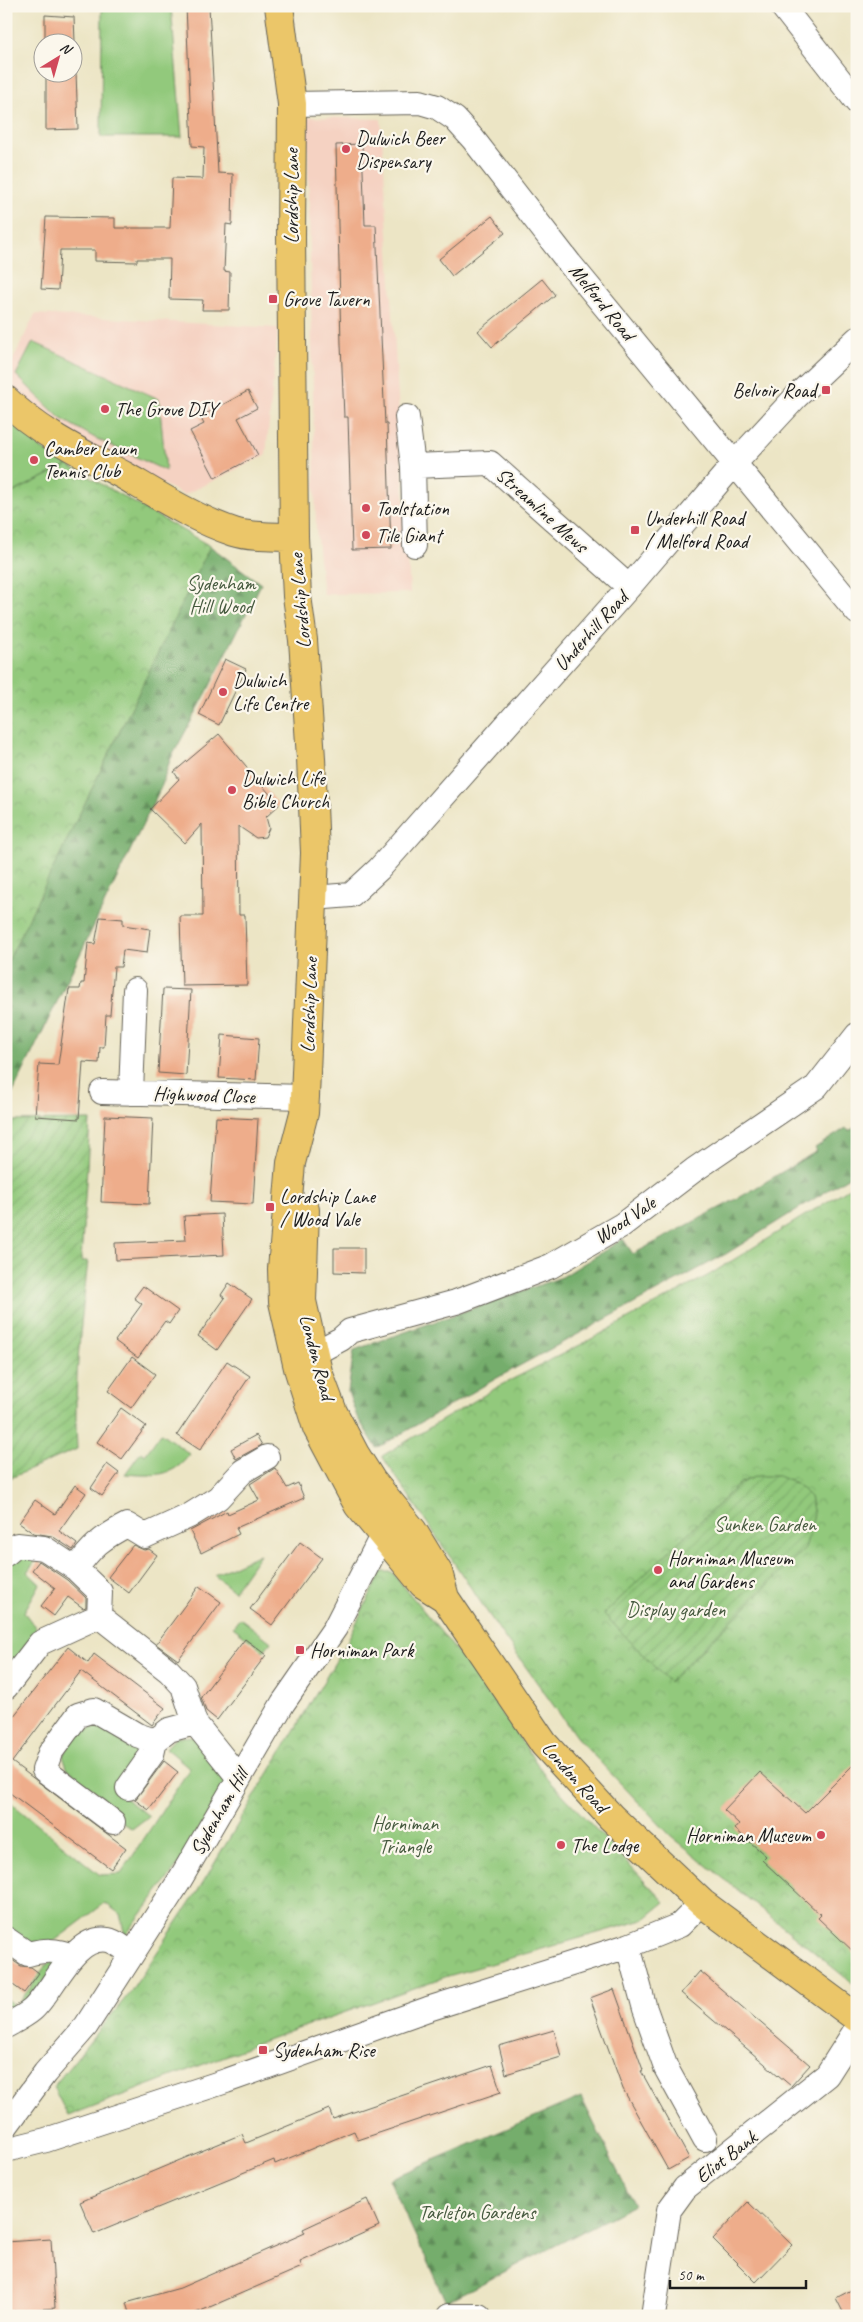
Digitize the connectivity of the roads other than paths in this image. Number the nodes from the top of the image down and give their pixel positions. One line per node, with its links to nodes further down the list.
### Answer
1 (279, 6): 4 (main road, Lordship Lane)
2 (782, 6): 3 (street)
3 (857, 102)
4 (292, 104): 8 (street, Melford Road); 10 (main road, Lordship Lane)
5 (857, 339): 8 (street, Underhill Road)
6 (6, 400): 10 (main road)
7 (407, 417): 9 (street)
8 (734, 464): 12 (street, Underhill Road); 13 (street, Melford Road)
9 (413, 466): 11 (street); 12 (street, Streamline Mews)
10 (294, 537): 14 (main road, Lordship Lane)
11 (415, 545)
12 (629, 587): 14 (street, Underhill Road)
13 (857, 612)
14 (313, 898): 19 (main road, Lordship Lane)
15 (135, 990): 18 (street)
16 (857, 1035): 20 (street, Wood Vale)
17 (102, 1092): 18 (street, Highwood Close)
18 (131, 1093): 19 (street, Highwood Close)
19 (304, 1105): 20 (main road, London Road)
20 (304, 1343): 22 (main road, London Road); 23 (main road, London Road)
21 (267, 1458): 25 (street)
22 (372, 1481): 23 (street, Sydenham Hill); 26 (main road, London Road)
23 (382, 1536): 26 (main road, London Road); 31 (street, Sydenham Hill)
24 (6, 1554): 25 (street)
25 (76, 1569): 27 (street)
26 (444, 1598): 34 (main road, London Road)
27 (99, 1616): 28 (street); 29 (street)
28 (6, 1687)
29 (195, 1723): 30 (street); 31 (street)
30 (155, 1741): 32 (street); 33 (street)
31 (239, 1778): 37 (street, Sydenham Hill)
32 (128, 1788)
33 (113, 1822)
34 (702, 1903): 36 (street); 39 (main road, London Road)
35 (6, 1939): 38 (street)
36 (628, 1946): 43 (street); 44 (street)
37 (132, 1953): 38 (street); 42 (street, Sydenham Hill)
38 (72, 1956): 40 (street)
39 (857, 2018)
40 (6, 2026)
41 (857, 2028): 47 (street, Eliot Bank)
42 (6, 2126)
43 (705, 2139)
44 (6, 2150)
45 (449, 2316): 46 (street)
46 (479, 2316)
47 (652, 2316)

